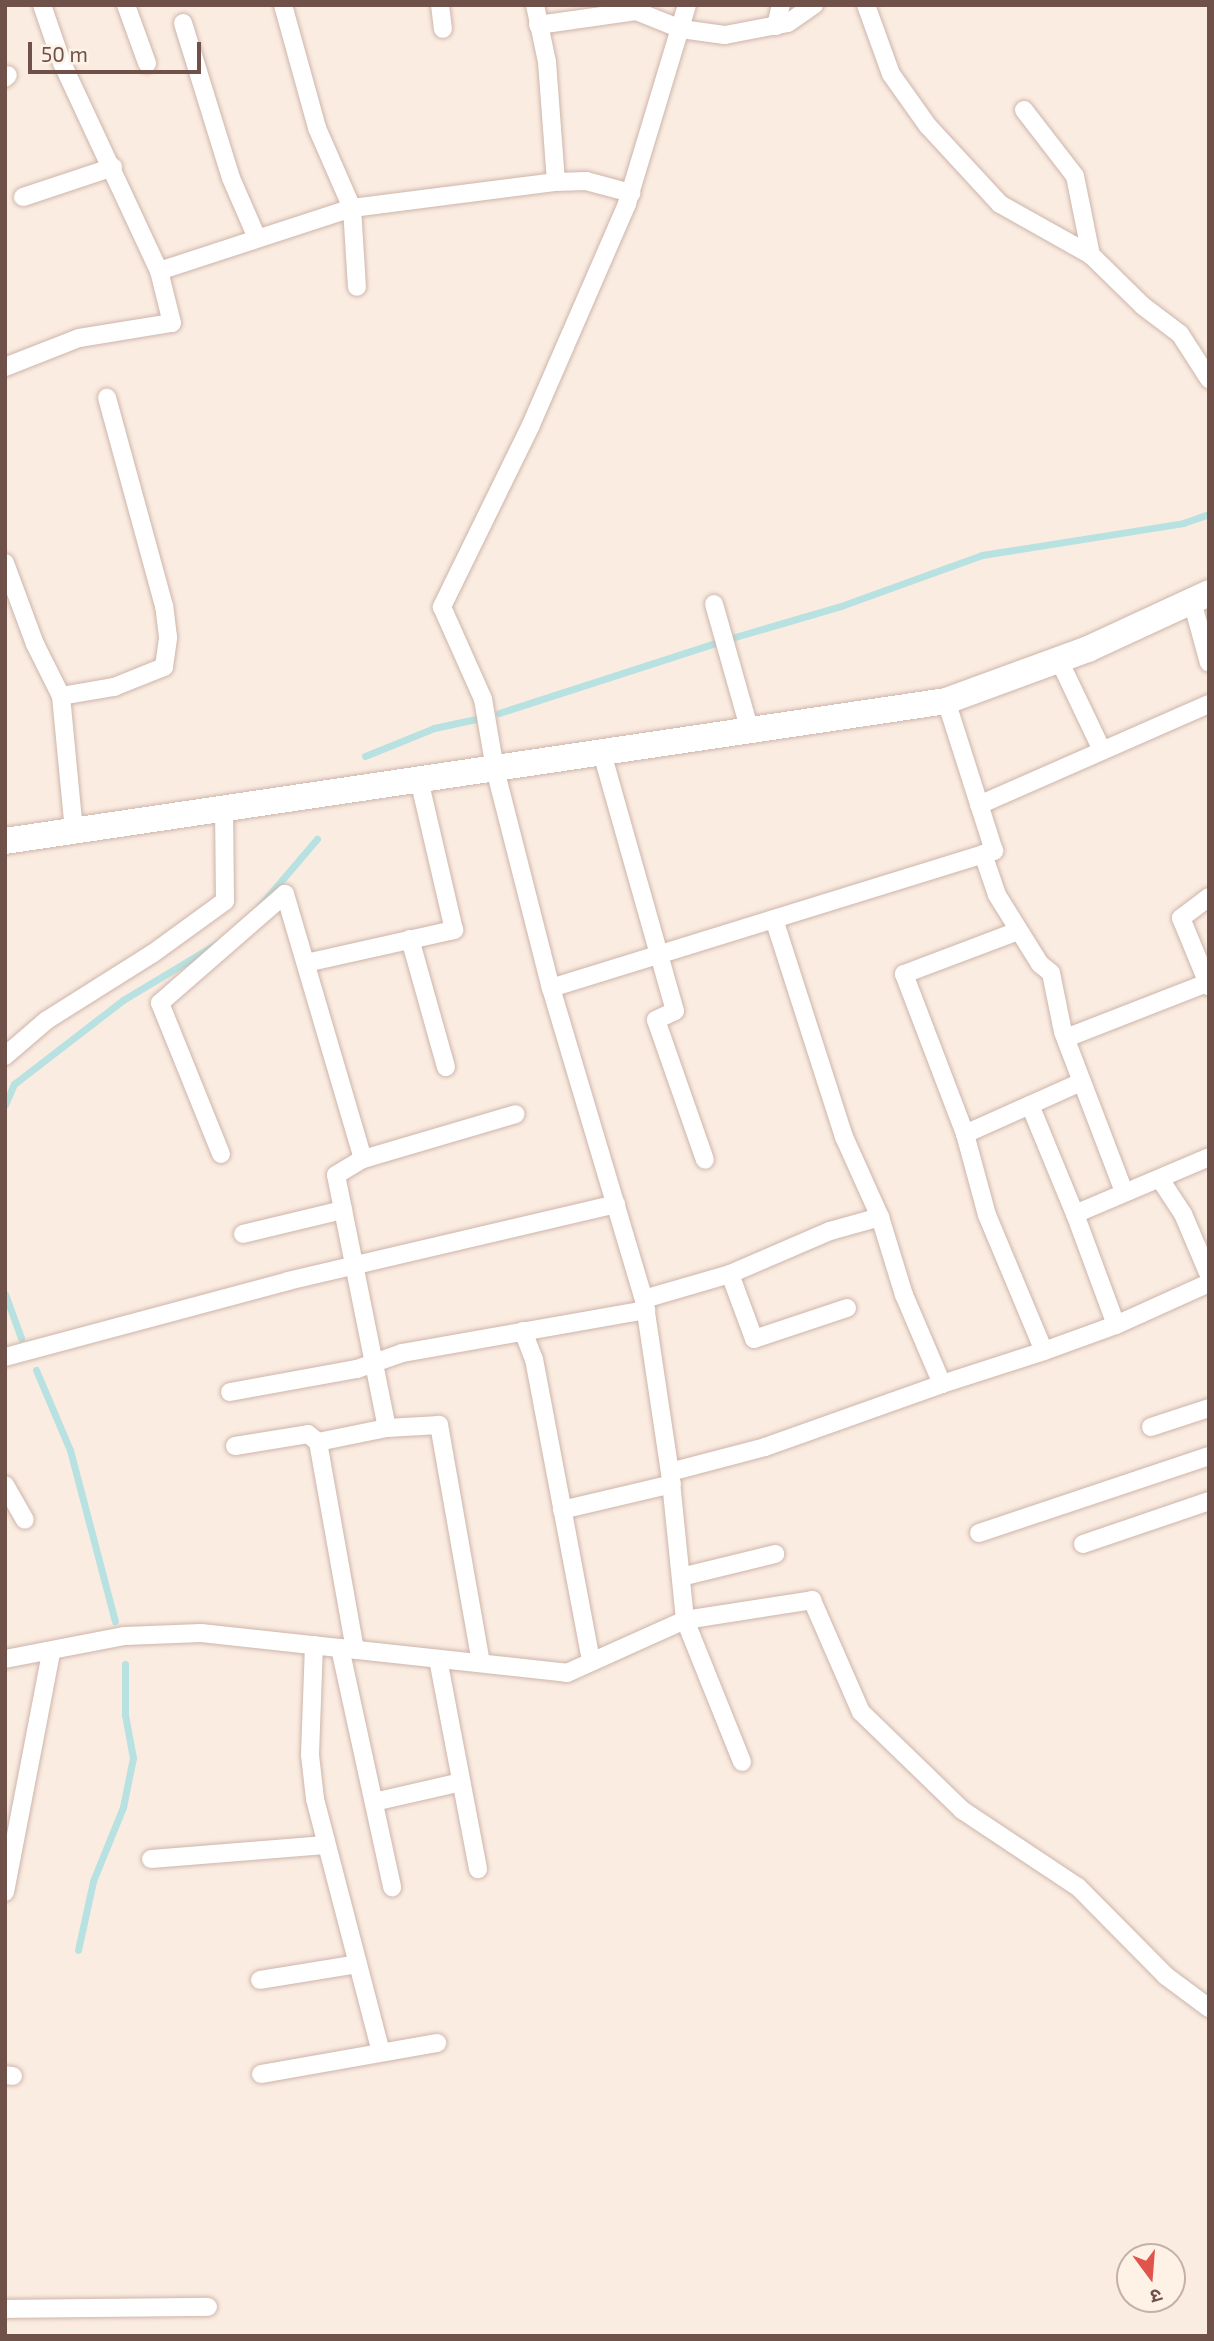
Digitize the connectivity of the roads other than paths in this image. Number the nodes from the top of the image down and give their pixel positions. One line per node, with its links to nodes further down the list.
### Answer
1 (42, 5): 17 (street)
2 (126, 5): 15 (street)
3 (283, 5): 21 (street)
4 (440, 5): 13 (street)
5 (535, 5): 11 (street)
6 (687, 5): 14 (street)
7 (780, 5): 12 (street)
8 (814, 5): 12 (street)
9 (866, 5): 23 (street)
10 (183, 23): 22 (street)
11 (538, 25): 14 (street); 18 (street)
12 (776, 26): 14 (street)
13 (443, 29)
14 (681, 29): 19 (street)
15 (147, 63)
16 (1024, 110): 23 (street)
17 (113, 167): 20 (street); 24 (street)
18 (556, 182): 19 (street); 21 (street)
19 (631, 193): 40 (street)
20 (23, 197)
21 (352, 208): 22 (street); 25 (street)
22 (257, 238): 24 (street)
23 (1091, 255): 27 (street)
24 (159, 271): 26 (street)
25 (357, 287)
26 (5, 367)
27 (1209, 379)
28 (107, 398): 34 (street)
29 (5, 563): 34 (street)
30 (1200, 597): 32 (street); 33 (street)
31 (714, 604): 37 (street)
32 (1059, 660): 35 (street); 38 (street)
33 (1209, 663)
34 (61, 696): 44 (street)
35 (946, 701): 37 (street); 42 (street)
36 (1209, 704): 38 (street)
37 (750, 731): 39 (street)
38 (1102, 750): 42 (street)
39 (602, 753): 40 (street); 51 (street)
40 (495, 769): 41 (street); 54 (street)
41 (419, 779): 43 (street); 50 (street)
42 (979, 805): 46 (street)
43 (224, 808): 44 (street); 56 (street)
44 (74, 831): 45 (street)
45 (5, 841)
46 (983, 854): 48 (street); 49 (street)
47 (1209, 897): 53 (street)
48 (774, 919): 51 (street); 71 (street)
49 (1018, 931): 55 (street); 61 (street)
50 (410, 939): 52 (street); 57 (street)
51 (661, 954): 54 (street); 65 (street)
52 (306, 962): 62 (street); 64 (street)
53 (1208, 985): 55 (street)
54 (551, 988): 68 (street)
55 (1066, 1038): 58 (street)
56 (5, 1056)
57 (446, 1067)
58 (1080, 1082): 59 (street); 67 (street)
59 (1030, 1105): 61 (street); 70 (street)
60 (516, 1114): 64 (street)
61 (965, 1134): 81 (street)
62 (221, 1154)
63 (1209, 1157): 66 (street)
64 (363, 1159): 69 (street)
65 (705, 1160)
66 (1160, 1179): 67 (street); 75 (street)
67 (1124, 1192): 70 (street)
68 (616, 1204): 73 (street); 77 (street)
69 (342, 1210): 72 (street); 73 (street)
70 (1075, 1214): 79 (street)
71 (880, 1217): 74 (street); 84 (street)
72 (243, 1234)
73 (354, 1266): 82 (street); 83 (street)
74 (730, 1274): 77 (street); 78 (street)
75 (1209, 1275)
76 (1209, 1283): 79 (street)
77 (645, 1305): 80 (street); 92 (street)
78 (847, 1308)
79 (1116, 1325): 81 (street)
80 (523, 1331): 83 (street); 95 (street)
81 (1044, 1351): 84 (street)
82 (5, 1357)
83 (374, 1364): 85 (street); 88 (street)
84 (942, 1384): 92 (street)
85 (230, 1392)
86 (1209, 1408): 87 (street)
87 (1151, 1427)
88 (387, 1428): 89 (street); 108 (street)
89 (318, 1442): 90 (street); 103 (street)
90 (235, 1446)
91 (1209, 1456): 97 (street)
92 (671, 1478): 95 (street); 100 (street)
93 (5, 1485): 96 (street)
94 (1209, 1501): 98 (street)
95 (562, 1510): 107 (street)
96 (25, 1520)
97 (979, 1533)
98 (1083, 1544)
99 (775, 1554): 100 (street)
100 (681, 1577): 101 (street)
101 (685, 1620): 107 (street); 109 (street); 119 (street)
102 (314, 1645): 103 (street); 104 (street); 112 (street)
103 (348, 1649): 106 (street); 111 (street)
104 (51, 1652): 105 (street); 116 (street)
105 (5, 1659)
106 (438, 1659): 108 (street); 110 (street)
107 (590, 1662): 108 (street)
108 (481, 1663)
109 (743, 1762)
110 (461, 1782): 111 (street); 114 (street)
111 (374, 1802): 115 (street)
112 (325, 1845): 113 (street); 117 (street)
113 (151, 1859)
114 (478, 1869)
115 (392, 1887)
116 (5, 1892)
117 (358, 1964): 118 (street); 121 (street)
118 (260, 1980)
119 (1209, 2008)
120 (437, 2043): 121 (street)
121 (381, 2052): 122 (street)
122 (261, 2074)
123 (208, 2307): 124 (street)
124 (10, 2309)

